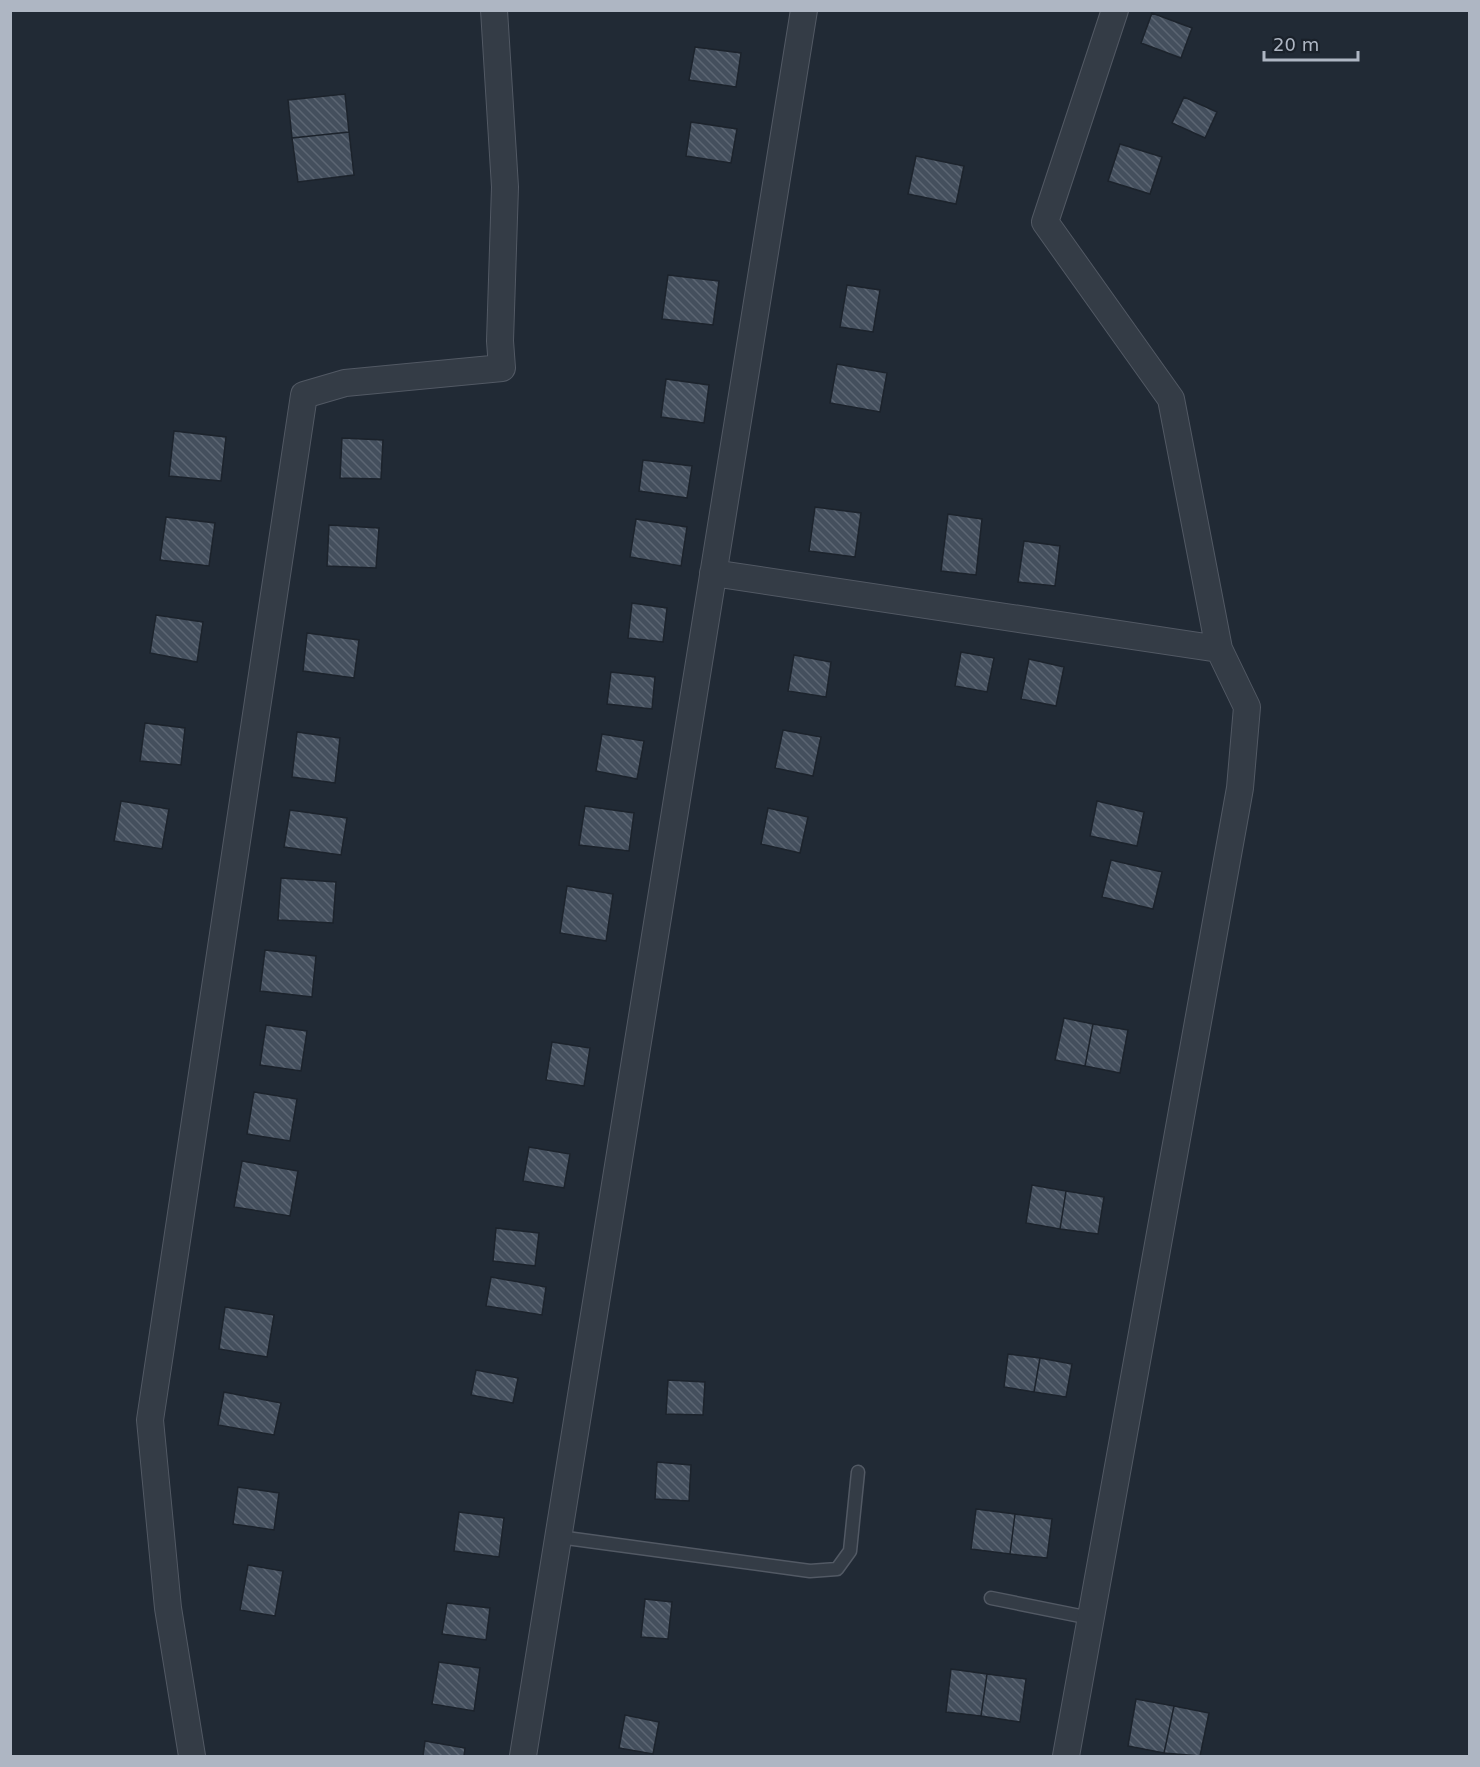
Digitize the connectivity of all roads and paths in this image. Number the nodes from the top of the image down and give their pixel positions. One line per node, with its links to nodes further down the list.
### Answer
1 (494, 10): 10 (street)
2 (804, 10): 4 (street)
3 (1115, 10): 5 (street)
4 (713, 573): 5 (street); 7 (street)
5 (1219, 649): 9 (street)
6 (858, 1472): 7 (lane)
7 (559, 1537): 11 (street)
8 (991, 1598): 9 (lane)
9 (1090, 1618): 12 (street)
10 (192, 1756)
11 (523, 1756)
12 (1066, 1756)

